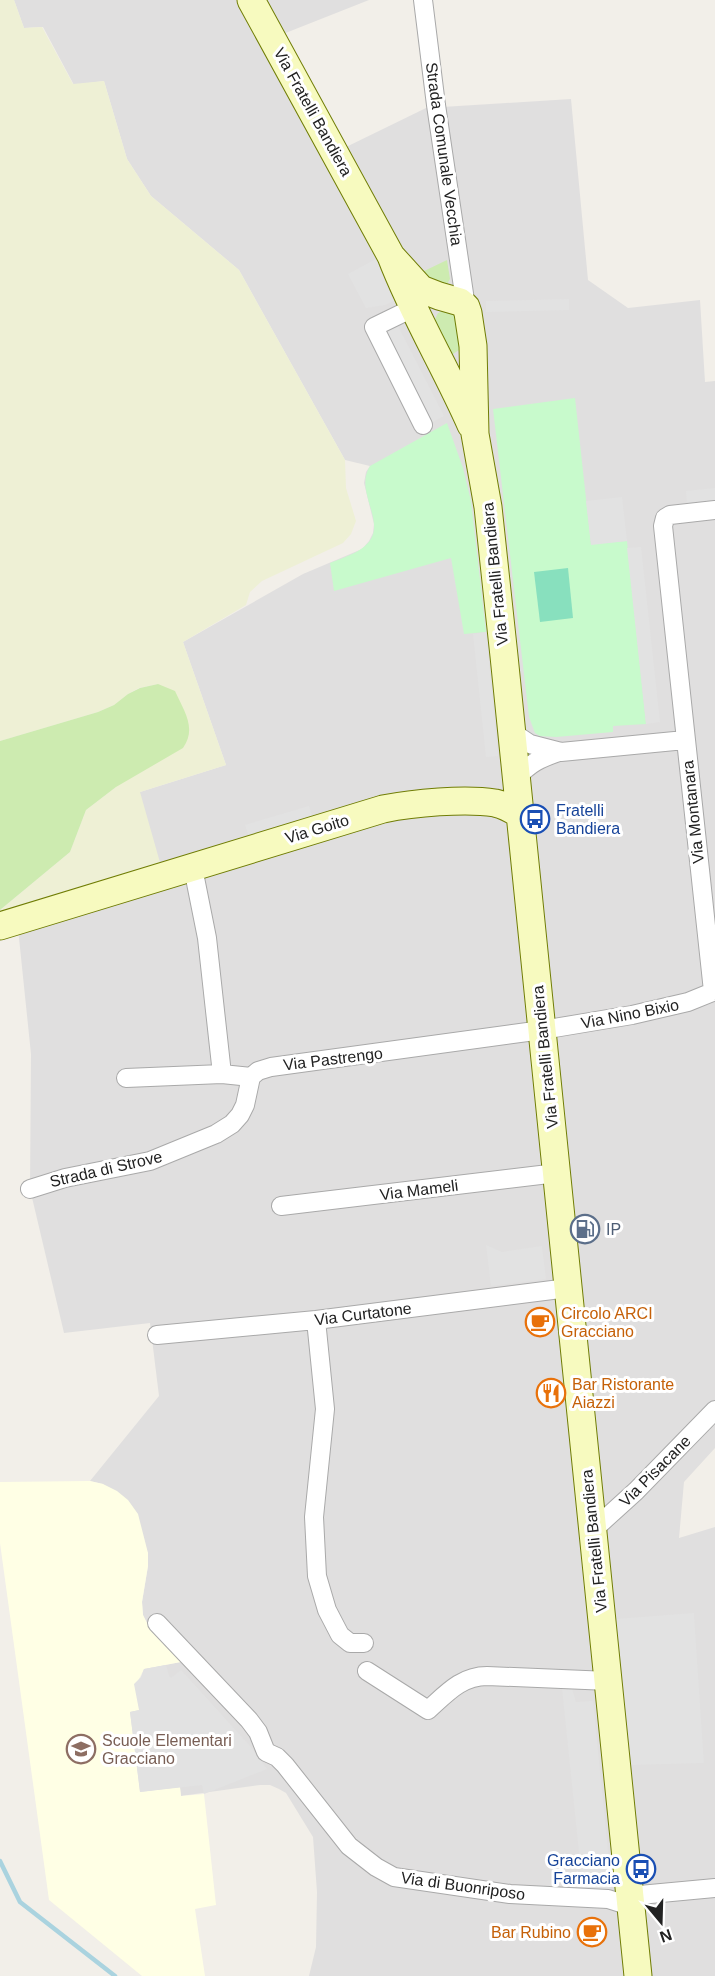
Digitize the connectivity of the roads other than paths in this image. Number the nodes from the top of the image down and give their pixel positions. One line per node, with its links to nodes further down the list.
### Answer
1 (251, 0): 3 (main road, Via Fratelli Bandiera)
2 (423, 0): 4 (street, Strada Comunale Vecchia)
3 (391, 256): 4 (main road, Via Fratelli Bandiera); 5 (main road, Via Fratelli Bandiera)
4 (456, 303): 5 (main road); 6 (main road, Via Fratelli Bandiera)
5 (416, 313): 7 (main road, Via Fratelli Bandiera); 8 (street)
6 (474, 352): 7 (main road); 9 (main road, Via Fratelli Bandiera)
7 (442, 363): 9 (main road, Via Fratelli Bandiera)
8 (423, 425)
9 (475, 434): 11 (main road, Via Fratelli Bandiera)
10 (715, 510): 12 (street, Via Montanara)
11 (512, 732): 13 (street, Via Montanara); 14 (main road, Via Fratelli Bandiera)
12 (685, 741): 13 (street, Via Montanara); 19 (street, Via Montanara)
13 (561, 752): 14 (street, Via Montanara)
14 (516, 779): 15 (main road, Via Goito); 16 (main road, Via Fratelli Bandiera)
15 (444, 802): 16 (main road, Via Goito); 17 (main road, Via Goito)
16 (520, 815): 20 (main road, Via Fratelli Bandiera)
17 (193, 868): 18 (main road, Via Goito); 21 (street)
18 (0, 926)
19 (714, 991): 20 (street, Via Nino Bixio)
20 (542, 1030): 22 (street, Via Pastrengo); 24 (main road, Via Fratelli Bandiera)
21 (222, 1074): 22 (street, Via Pastrengo); 23 (street, Via Pastrengo)
22 (251, 1077): 25 (street, Strada di Strove)
23 (126, 1078)
24 (557, 1173): 26 (street, Via Mameli); 27 (main road, Via Fratelli Bandiera)
25 (30, 1189)
26 (281, 1206)
27 (568, 1288): 28 (street, Via Curtatone); 31 (main road, Via Fratelli Bandiera)
28 (316, 1320): 29 (street, Via Curtatone); 33 (street)
29 (158, 1335)
30 (715, 1410): 31 (street, Via Pisacane)
31 (592, 1531): 35 (main road, Via Fratelli Bandiera)
32 (157, 1623): 37 (street, Via di Buonriposo)
33 (364, 1643)
34 (367, 1671): 35 (street)
35 (609, 1682): 37 (main road, Via Fratelli Bandiera)
36 (715, 1888): 37 (street, Via di Buonriposo)
37 (630, 1901): 38 (main road, Via Fratelli Bandiera)
38 (638, 1976)

